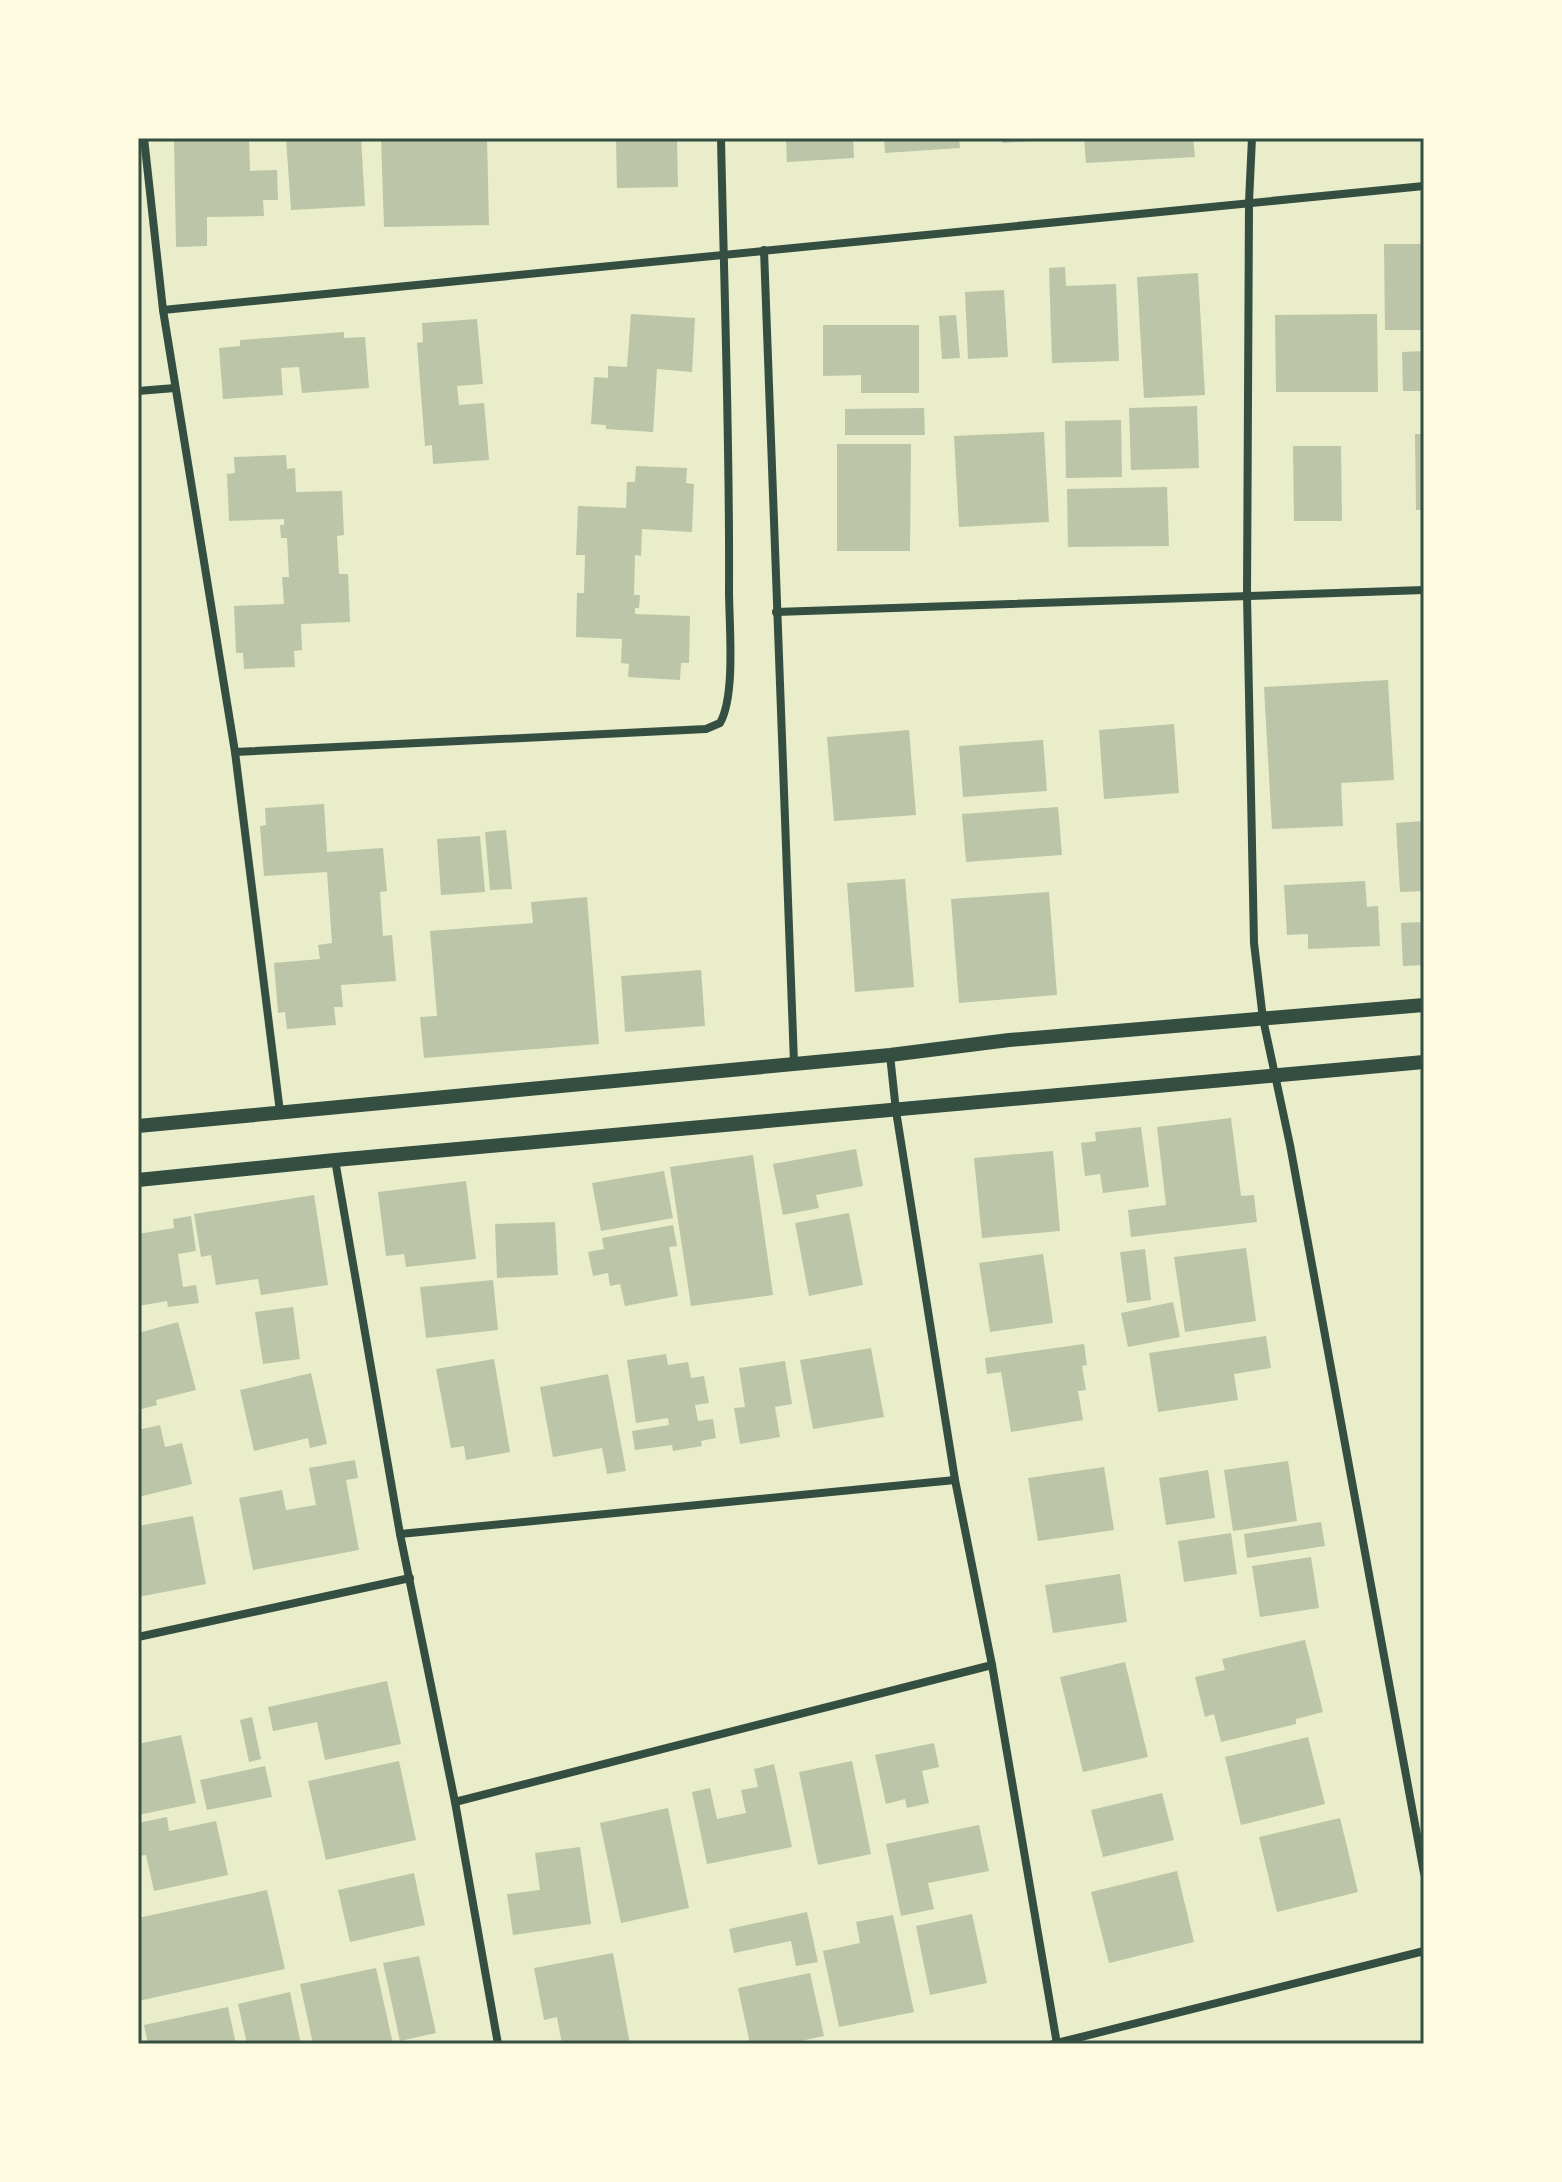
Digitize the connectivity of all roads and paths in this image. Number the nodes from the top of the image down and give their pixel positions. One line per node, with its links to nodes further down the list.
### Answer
1 (144, 138): 8 (street)
2 (721, 138): 7 (street)
3 (1252, 138): 5 (street)
4 (1424, 186): 5 (street)
5 (1249, 202): 6 (street); 12 (street)
6 (764, 250): 7 (street); 13 (street)
7 (723, 254): 8 (street); 14 (street)
8 (163, 310): 9 (street)
9 (175, 388): 10 (street); 14 (street)
10 (138, 391)
11 (1424, 590): 12 (street)
12 (1247, 596): 13 (street); 16 (street)
13 (776, 612): 19 (street)
14 (235, 752): 22 (street)
15 (1424, 1005): 16 (street)
16 (1263, 1019): 17 (street); 20 (street)
17 (890, 1055): 19 (street); 21 (street)
18 (1424, 1062): 20 (street)
19 (794, 1063): 22 (street)
20 (1275, 1074): 21 (street); 32 (street)
21 (896, 1111): 24 (street); 26 (street)
22 (280, 1112): 23 (street)
23 (138, 1126)
24 (335, 1160): 25 (street); 27 (street)
25 (138, 1180)
26 (955, 1480): 27 (street); 30 (street)
27 (400, 1534): 28 (street)
28 (410, 1578): 29 (street); 31 (street)
29 (138, 1637)
30 (992, 1665): 31 (street); 35 (street)
31 (455, 1802): 34 (street)
32 (1424, 1873)
33 (1424, 1951): 35 (street)
34 (498, 2044)
35 (1056, 2044)

